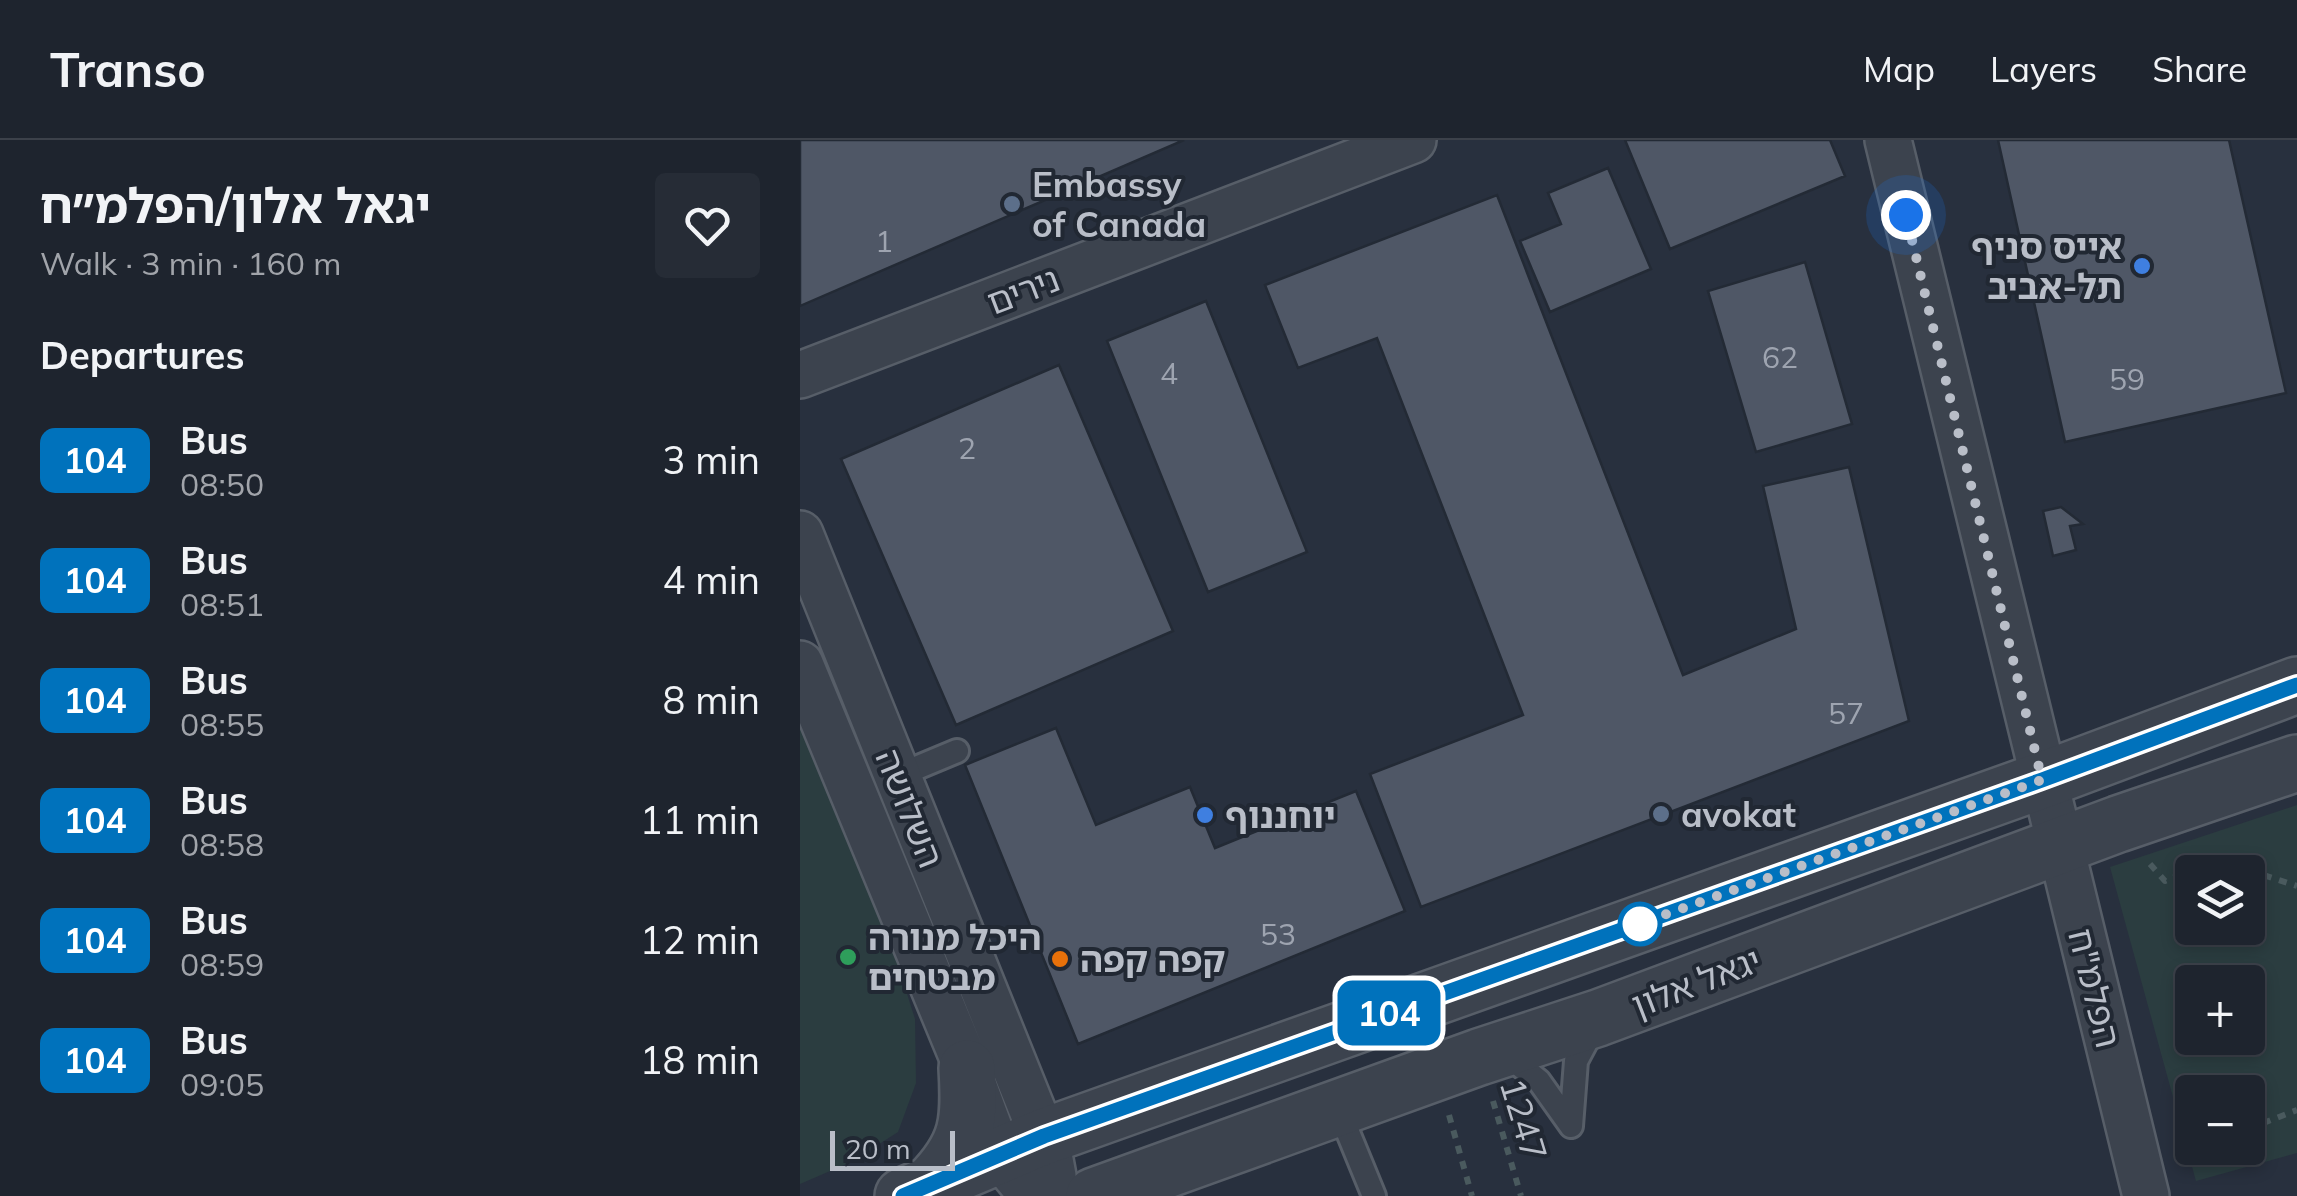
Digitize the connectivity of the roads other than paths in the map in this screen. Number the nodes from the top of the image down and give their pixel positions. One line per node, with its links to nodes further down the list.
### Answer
1 (1413, 140): 3 (street, נירים)
2 (1888, 140): 10 (street, הפלמ"ח)
3 (800, 375)
4 (800, 534): 9 (street, השלושה)
5 (800, 664): 14 (street, השלושה)
6 (2297, 685): 10 (street, יגאל אלון)
7 (957, 750): 9 (lane)
8 (2297, 764): 11 (street, יגאל אלון)
9 (898, 776): 16 (street, השלושה)
10 (2042, 780): 11 (street, הפלמ"ח); 16 (street, יגאל אלון)
11 (2060, 846): 12 (street, יגאל אלון); 23 (street, הפלמ"ח)
12 (1598, 1018): 13 (street, יגאל אלון); 13 (lane)
13 (1473, 1060): 15 (street, יגאל אלון)
14 (968, 1068): 16 (street, השלושה); 18 (street)
15 (1338, 1108): 17 (street, יגאל אלון); 22 (lane)
16 (1021, 1146): 18 (street, יגאל אלון); 19 (street, השלושה); 20 (street, השלושה)
17 (1158, 1185): 21 (street, יגאל אלון)
18 (917, 1190)
19 (1034, 1196)
20 (1052, 1196)
21 (1094, 1196)
22 (1374, 1196)
23 (2146, 1196)

